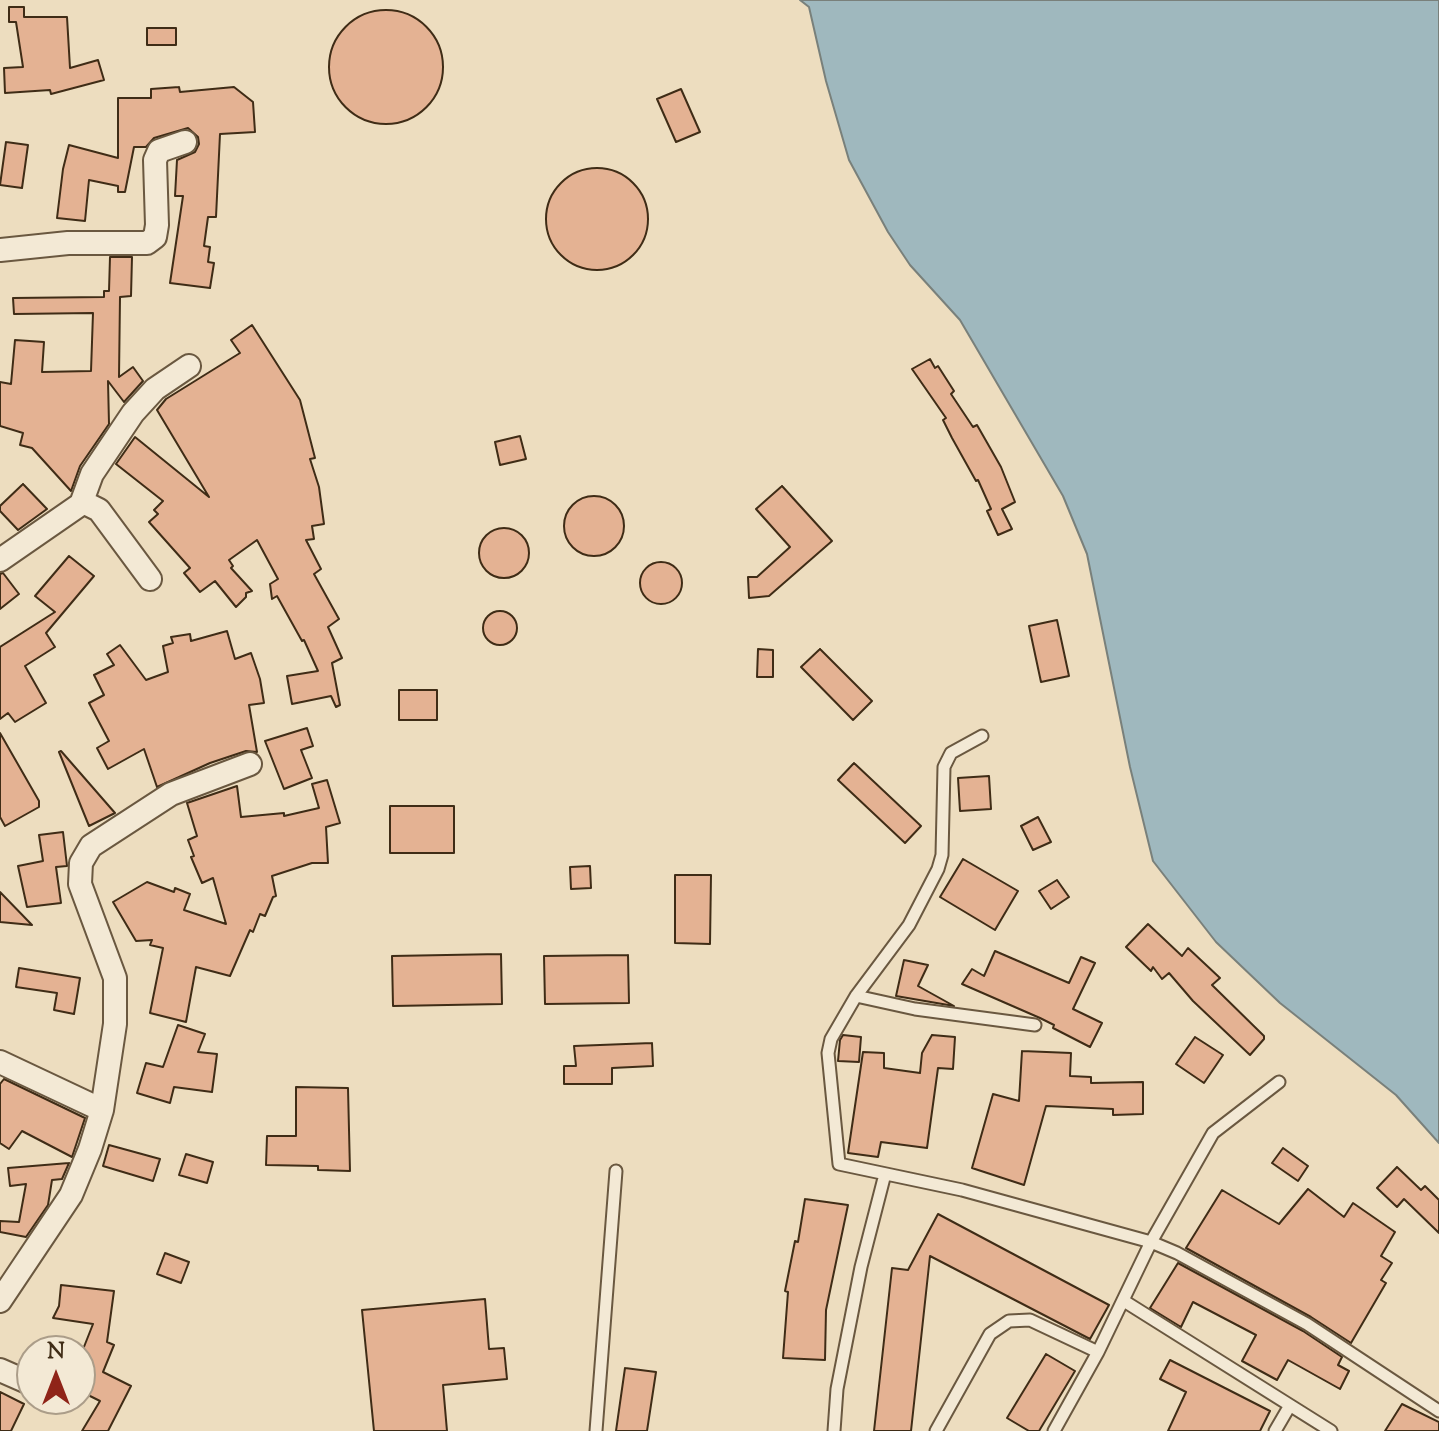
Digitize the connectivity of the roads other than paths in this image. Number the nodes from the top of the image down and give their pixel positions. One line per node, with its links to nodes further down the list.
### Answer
1 (185, 142): 2 (street)
2 (0, 250)
3 (189, 366): 4 (street)
4 (81, 504): 5 (street); 6 (street)
5 (0, 560)
6 (150, 579)
7 (982, 736): 9 (lane)
8 (250, 764): 13 (street)
9 (856, 996): 10 (lane); 15 (lane)
10 (1035, 1025)
11 (0, 1062): 13 (street)
12 (1279, 1082): 16 (lane)
13 (102, 1110): 17 (street)
14 (616, 1171): 22 (lane)
15 (885, 1174): 16 (lane); 23 (lane)
16 (1151, 1242): 18 (lane); 21 (lane)
17 (0, 1301)
18 (1124, 1301): 19 (lane); 20 (lane)
19 (1098, 1352): 24 (lane); 25 (lane)
20 (1289, 1407): 26 (lane); 27 (lane)
21 (1439, 1411)
22 (596, 1431)
23 (834, 1431)
24 (936, 1431)
25 (1054, 1431)
26 (1275, 1431)
27 (1331, 1431)

